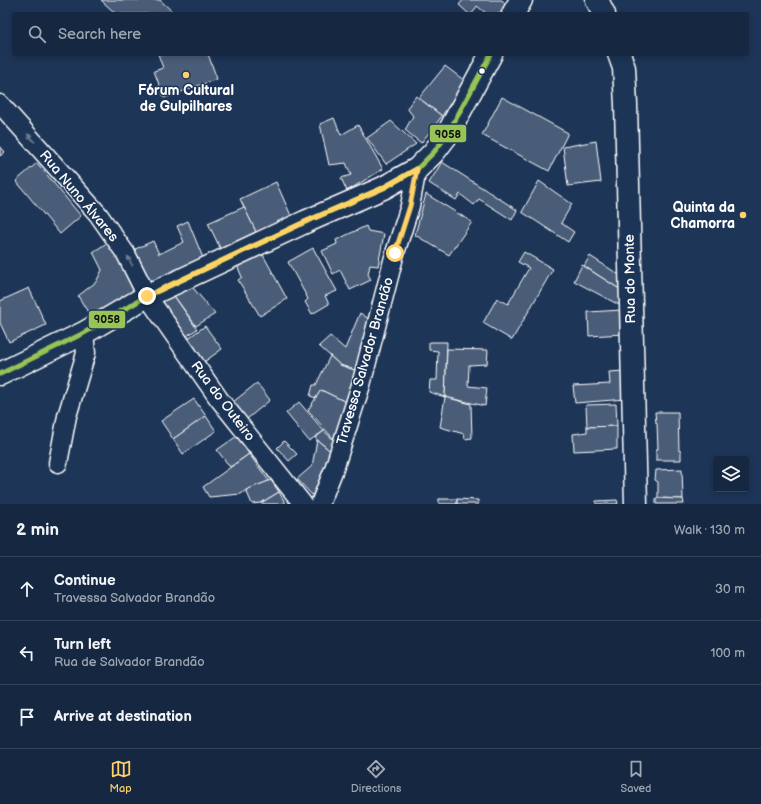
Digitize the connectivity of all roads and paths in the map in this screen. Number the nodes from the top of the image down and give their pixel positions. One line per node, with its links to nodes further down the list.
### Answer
1 (521, 0): 3 (main road)
2 (597, 0): 4 (main road)
3 (514, 12)
4 (603, 12)
5 (490, 56): 8 (main road)
6 (620, 56): 15 (main road, Rua do Monte)
7 (0, 104): 9 (street, Rua Nuno Álvares, one-way to 7)
8 (417, 169): 9 (main road); 14 (street, Travessa Salvador Brandão)
9 (147, 296): 10 (main road); 13 (street, Rua do Outeiro)
10 (84, 333): 11 (main road); 12 (street)
11 (0, 374)
12 (58, 463)
13 (303, 504)
14 (320, 504)
15 (636, 504)

